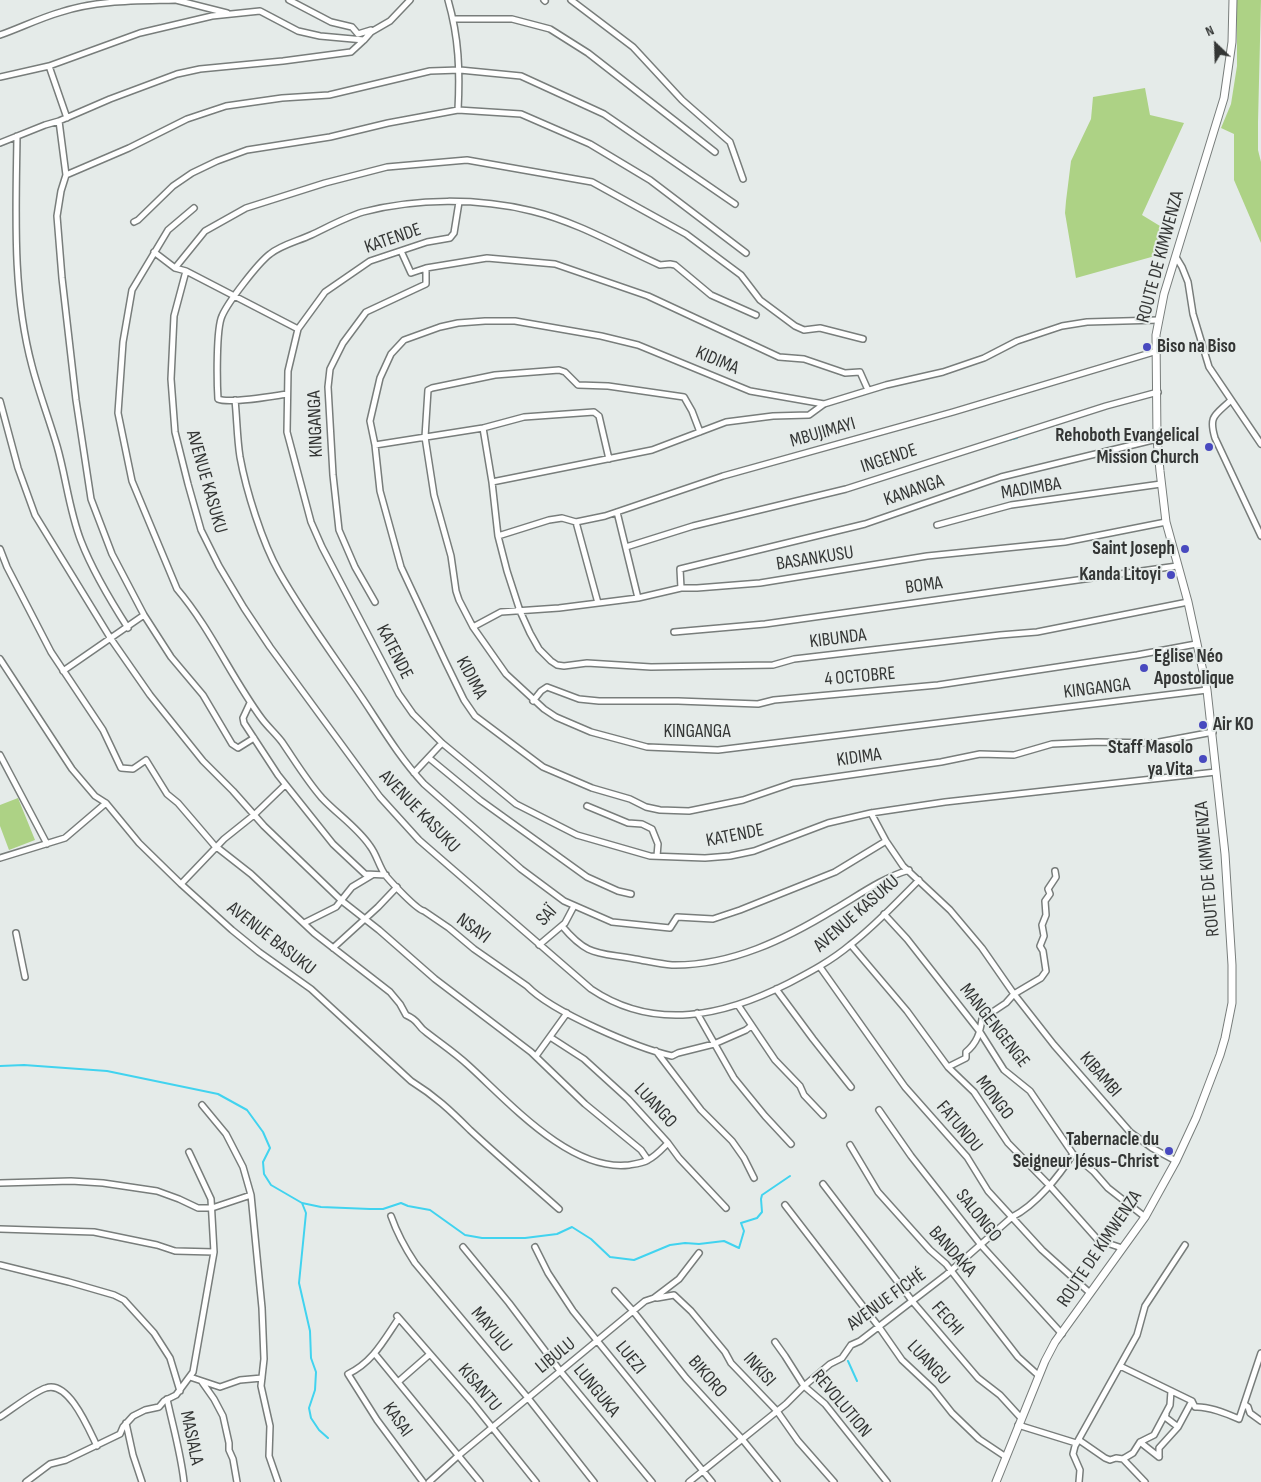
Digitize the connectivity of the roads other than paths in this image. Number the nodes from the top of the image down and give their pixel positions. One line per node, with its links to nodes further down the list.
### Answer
1 (176, 0): 7 (street); 10 (street)
2 (289, 0): 9 (street)
3 (410, 0): 9 (street)
4 (448, 0): 8 (street)
5 (571, 0): 22 (street)
6 (1233, 0): 30 (street, ROUTE DE KIMWENZA)
7 (230, 14): 11 (street); 12 (street)
8 (453, 19): 13 (street); 20 (street)
9 (371, 32): 11 (street)
10 (0, 35)
11 (364, 40): 16 (street)
12 (49, 66): 14 (street); 16 (street)
13 (460, 70): 15 (street); 21 (street); 24 (street)
14 (0, 77)
15 (458, 110): 26 (street); 29 (street)
16 (67, 118): 17 (street)
17 (59, 121): 18 (street); 21 (street)
18 (18, 136): 19 (street); 73 (street)
19 (0, 143)
20 (714, 152)
21 (66, 175): 71 (street)
22 (743, 179)
23 (459, 202): 27 (street, KATENDE); 34 (street); 35 (street)
24 (735, 204)
25 (194, 208): 28 (street, NSAYI)
26 (134, 222)
27 (401, 251): 32 (street); 37 (street, KATENDE)
28 (154, 252): 31 (street); 81 (street, NSAYI)
29 (746, 253)
30 (1176, 257): 36 (street, ROUTE DE KIMWENZA); 44 (street)
31 (175, 268): 33 (street); 38 (street)
32 (426, 268): 40 (street); 67 (street, KINGANGA)
33 (186, 271): 34 (street); 114 (street, AVENUE KASUKU)
34 (235, 296): 37 (street); 43 (street)
35 (756, 316)
36 (1159, 320): 39 (street, ROUTE DE KIMWENZA); 40 (street)
37 (298, 329): 42 (street, KATENDE)
38 (863, 339)
39 (1157, 351): 41 (street, ROUTE DE KIMWENZA); 56 (street, MBUJIMAYI)
40 (868, 390): 46 (street)
41 (1158, 392): 50 (street, ROUTE DE KIMWENZA); 62 (street, INGENDE)
42 (287, 394): 43 (street); 84 (street, KATENDE)
43 (235, 400): 88 (street)
44 (1231, 400): 51 (street); 61 (street)
45 (0, 401): 75 (street)
46 (824, 404): 48 (street); 52 (street, KIDIMA)
47 (483, 428): 49 (street); 53 (street); 54 (street, KIBUNDA)
48 (700, 432): 49 (street, KINGANGA); 53 (street)
49 (425, 436): 52 (street); 72 (street, KINGANGA)
50 (1157, 438): 55 (street, ROUTE DE KIMWENZA); 65 (street, KANANGA)
51 (1261, 444)
52 (375, 445): 82 (street, KIDIMA)
53 (609, 458): 54 (street)
54 (492, 482): 60 (street, KIBUNDA)
55 (1161, 484): 58 (street, ROUTE DE KIMWENZA); 59 (street, MADIMBA)
56 (617, 512): 57 (street, MBUJIMAYI); 62 (street)
57 (576, 522): 60 (street, MBUJIMAYI); 69 (street)
58 (1166, 522): 64 (street, ROUTE DE KIMWENZA); 65 (street, BASANKUSU)
59 (937, 525)
60 (498, 536): 70 (street, KIBUNDA)
61 (1261, 536)
62 (626, 547): 66 (street)
63 (0, 549): 78 (street)
64 (1177, 566): 68 (street, ROUTE DE KIMWENZA); 74 (street, BOMA)
65 (681, 588): 66 (street, BASANKUSU)
66 (638, 598): 69 (street, BASANKUSU)
67 (375, 602)
68 (1188, 602): 70 (street, KIBUNDA); 76 (street, ROUTE DE KIMWENZA)
69 (598, 603): 70 (street, BASANKUSU)
70 (520, 611): 72 (street, BASANKUSU)
71 (144, 615): 73 (street); 83 (street)
72 (473, 627): 80 (street, KINGANGA)
73 (128, 628): 75 (street)
74 (674, 632)
75 (111, 639): 78 (street); 93 (street)
76 (1196, 644): 79 (street, ROUTE DE KIMWENZA); 80 (street, 4 OCTOBRE)
77 (0, 658): 90 (street, AVENUE BASUKU)
78 (63, 671): 96 (street)
79 (1207, 690): 80 (street, KINGANGA); 82 (street, ROUTE DE KIMWENZA)
80 (533, 701)
81 (250, 703): 83 (street); 102 (street, NSAYI)
82 (1213, 732): 87 (street, ROUTE DE KIMWENZA)
83 (254, 738): 89 (street)
84 (442, 743): 86 (street); 97 (street, KATENDE)
85 (0, 754): 95 (street)
86 (429, 758): 88 (street); 106 (street)
87 (1216, 772): 92 (street, KATENDE); 141 (street, ROUTE DE KIMWENZA)
88 (414, 773): 108 (street)
89 (286, 785): 93 (street); 101 (street)
90 (106, 803): 95 (street); 104 (street, AVENUE BASUKU)
91 (587, 806): 97 (street)
92 (871, 813): 94 (street); 97 (street, KATENDE)
93 (254, 815): 96 (street); 107 (street)
94 (886, 841): 99 (street); 108 (street)
95 (47, 844): 98 (street)
96 (218, 846): 104 (street); 111 (street)
97 (657, 856)
98 (0, 858)
99 (909, 870): 103 (street); 112 (street)
100 (1055, 871): 120 (street)
101 (372, 875): 102 (street); 107 (street)
102 (386, 875): 105 (street, NSAYI)
103 (919, 880): 109 (street, AVENUE KASUKU); 120 (street)
104 (181, 884): 150 (street, AVENUE BASUKU)
105 (397, 887): 110 (street); 122 (street, NSAYI)
106 (632, 894)
107 (342, 901): 110 (street); 111 (street)
108 (574, 906): 112 (street, SAÏ)
109 (884, 914): 115 (street, AVENUE KASUKU); 125 (street, MANGENGENGE)
110 (364, 918): 116 (street); 129 (street)
111 (304, 924): 116 (street)
112 (562, 926): 114 (street, SAÏ)
113 (16, 933): 118 (street)
114 (539, 945): 123 (street, AVENUE KASUKU)
115 (851, 945): 117 (street, AVENUE KASUKU); 130 (street, MONGO)
116 (333, 948): 140 (street)
117 (820, 967): 119 (street, AVENUE KASUKU); 152 (street, FATUNDU)
118 (25, 978)
119 (776, 989): 121 (street, AVENUE KASUKU); 131 (street)
120 (1014, 994): 125 (street); 141 (street, KIBAMBI)
121 (738, 1005): 123 (street, AVENUE KASUKU); 124 (street)
122 (567, 1013): 126 (street); 128 (street, NSAYI)
123 (697, 1013): 127 (street)
124 (751, 1026): 127 (street, NSAYI); 134 (street)
125 (980, 1032): 130 (street); 139 (street, MANGENGENGE)
126 (550, 1037): 129 (street); 135 (street, LUANGO)
127 (714, 1044): 128 (street, NSAYI); 136 (street)
128 (655, 1050): 142 (street, LUANGO)
129 (536, 1056): 140 (street)
130 (948, 1067): 145 (street, MONGO)
131 (851, 1087)
132 (202, 1105): 146 (street)
133 (879, 1110): 155 (street, SALONGO)
134 (823, 1115)
135 (668, 1143): 140 (street); 149 (street, LUANGO)
136 (792, 1144)
137 (850, 1145): 163 (street, BANDAKA)
138 (189, 1152): 148 (street)
139 (1073, 1154): 145 (street, AVENUE FICHÉ); 153 (street, MANGENGENGE)
140 (648, 1160)
141 (1176, 1161): 153 (street, ROUTE DE KIMWENZA)
142 (754, 1178)
143 (0, 1184): 148 (street)
144 (823, 1184): 167 (street, FECHI)
145 (1050, 1186): 152 (street, AVENUE FICHÉ); 159 (street, MONGO)
146 (251, 1195): 148 (street); 180 (street)
147 (785, 1204): 169 (street, LUANGU)
148 (212, 1208): 160 (street)
149 (726, 1208)
150 (559, 1209)
151 (392, 1216): 186 (street, MAYULU)
152 (1012, 1217): 155 (street, AVENUE FICHÉ); 165 (street, FATUNDU)
153 (1144, 1217): 159 (street, ROUTE DE KIMWENZA)
154 (0, 1228): 160 (street)
155 (981, 1245): 163 (street, AVENUE FICHÉ); 170 (street, SALONGO)
156 (1185, 1245): 176 (street)
157 (463, 1247): 177 (street, LUNGUKA)
158 (534, 1247): 171 (street, LUEZI)
159 (1122, 1248): 165 (street, ROUTE DE KIMWENZA)
160 (214, 1252): 179 (street)
161 (699, 1253): 166 (street, LIBULU)
162 (0, 1265): 184 (street)
163 (951, 1271): 167 (street, AVENUE FICHÉ); 178 (street, BANDAKA)
164 (615, 1292): 168 (street, BIKORO)
165 (1090, 1293): 170 (street, ROUTE DE KIMWENZA)
166 (654, 1298): 168 (street, LIBULU); 190 (street, INKISI)
167 (912, 1302): 169 (street, AVENUE FICHÉ); 193 (street, FECHI)
168 (633, 1311): 171 (street, LIBULU); 198 (street, BIKORO)
169 (879, 1326): 183 (street, AVENUE FICHÉ); 203 (street, LUANGU)
170 (1062, 1334): 178 (street, ROUTE DE KIMWENZA)
171 (597, 1341): 177 (street, LIBULU); 205 (street, LUEZI)
172 (774, 1342): 183 (street, REVOLUTION)
173 (1261, 1353): 189 (street)
174 (375, 1354): 175 (street, KISANTU); 182 (street); 211 (street, KASAI)
175 (430, 1354): 182 (street); 197 (street, KISANTU)
176 (1120, 1366): 185 (street); 199 (street)
177 (561, 1372): 186 (street, LIBULU); 216 (street, LUNGUKA)
178 (1038, 1375): 193 (street, ROUTE DE KIMWENZA)
179 (190, 1377): 181 (street); 184 (street)
180 (262, 1378): 181 (street); 210 (street)
181 (202, 1382): 209 (street)
182 (398, 1382): 202 (street)
183 (804, 1386): 190 (street, AVENUE FICHÉ); 221 (street, REVOLUTION)
184 (180, 1391): 187 (street)
185 (1171, 1391): 188 (street); 191 (street)
186 (528, 1398): 197 (street, LIBULU); 215 (street, MAYULU)
187 (167, 1399): 195 (street); 208 (street, MASIALA)
188 (1192, 1401): 189 (street); 196 (street)
189 (1244, 1404): 194 (street)
190 (777, 1412): 198 (street, AVENUE FICHÉ); 220 (street, INKISI)
191 (1166, 1412): 196 (street); 200 (street)
192 (0, 1417): 201 (street)
193 (1020, 1421): 199 (street); 203 (street, ROUTE DE KIMWENZA)
194 (1261, 1421)
195 (126, 1423): 201 (street); 207 (street)
196 (1178, 1427): 200 (street)
197 (492, 1428): 202 (street, LIBULU); 214 (street, KISANTU)
198 (742, 1439): 205 (street, AVENUE FICHÉ); 219 (street, BIKORO)
199 (1077, 1442): 204 (street); 223 (street)
200 (1140, 1442): 204 (street)
201 (97, 1446): 206 (street)
202 (459, 1455): 212 (street, LIBULU); 213 (street)
203 (1006, 1457): 222 (street, ROUTE DE KIMWENZA)
204 (1123, 1459): 224 (street)
205 (702, 1471): 217 (street, AVENUE FICHÉ); 218 (street, LUEZI)
206 (26, 1482)
207 (142, 1482)
208 (184, 1482)
209 (237, 1482)
210 (278, 1482)
211 (422, 1482)
212 (429, 1482)
213 (480, 1482)
214 (536, 1482)
215 (594, 1482)
216 (652, 1482)
217 (689, 1482)
218 (712, 1482)
219 (777, 1482)
220 (834, 1482)
221 (887, 1482)
222 (996, 1482)
223 (1080, 1482)
224 (1145, 1482)

